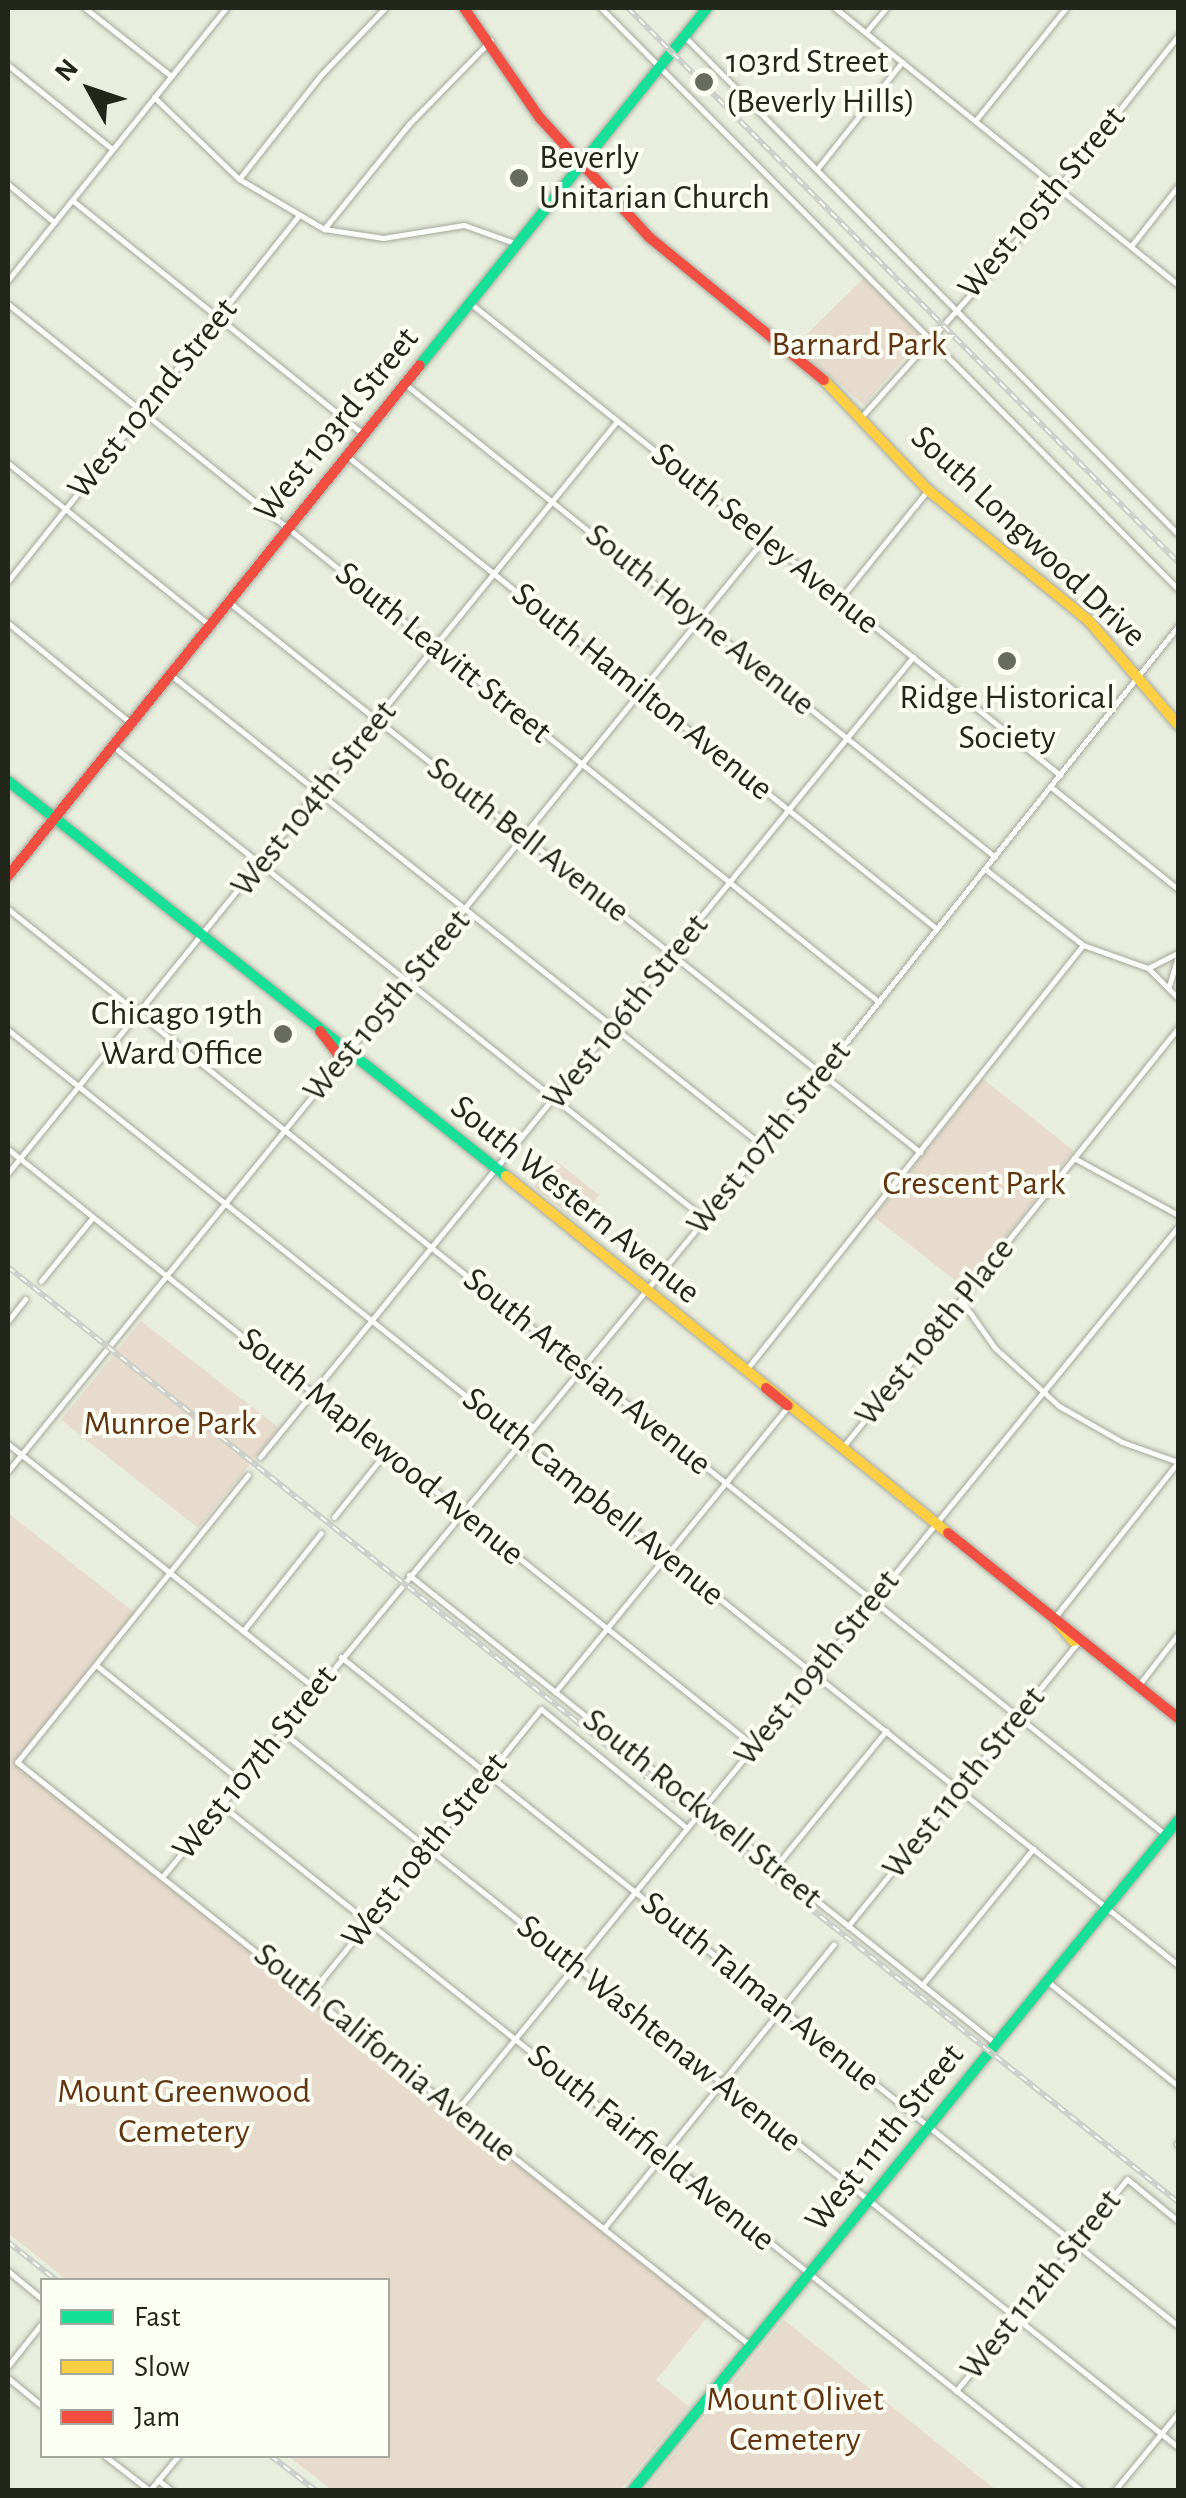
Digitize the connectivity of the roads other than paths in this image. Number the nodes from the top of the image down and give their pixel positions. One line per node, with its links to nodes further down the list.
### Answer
1 (85, 8): 19 (street)
2 (226, 8): 19 (street)
3 (385, 8): 25 (street)
4 (464, 8): 13 (main road, South Longwood Drive)
5 (601, 8): 18 (street)
6 (707, 8): 11 (main road, West 103rd Street)
7 (834, 8): 10 (street)
8 (886, 8): 10 (street)
9 (1066, 8): 21 (street)
10 (866, 32): 16 (street)
11 (684, 36): 18 (main road, West 103rd Street); 24 (street)
12 (1178, 36): 14 (street, West 105th Street)
13 (490, 40): 23 (main road, South Longwood Drive); 32 (street)
14 (1172, 45): 15 (street); 28 (street, West 105th Street)
15 (1178, 50)
16 (902, 62): 21 (street); 24 (street)
17 (8, 65): 22 (street)
18 (660, 66): 23 (main road, West 103rd Street); 41 (street)
19 (170, 76): 20 (street)
20 (154, 96): 22 (street); 25 (street)
21 (975, 121): 28 (street)
22 (112, 149): 29 (street)
23 (583, 161): 33 (main road, West 103rd Street); 44 (main road, South Longwood Drive)
24 (816, 170): 39 (street)
25 (238, 178): 30 (street)
26 (8, 184): 31 (street)
27 (1178, 186): 34 (street)
28 (1058, 188): 34 (street); 39 (street, West 105th Street)
29 (72, 200): 31 (street); 40 (street)
30 (298, 218): 32 (street); 40 (street, West 102nd Street)
31 (54, 222): 35 (street)
32 (324, 229): 33 (street)
33 (517, 244): 37 (main road, West 103rd Street)
34 (1131, 246): 36 (street)
35 (8, 280)
36 (1178, 285)
37 (470, 303): 42 (main road, West 103rd Street); 45 (street, South Seeley Avenue)
38 (8, 304): 43 (street, South Leavitt Street)
39 (954, 308): 41 (street, West 105th Street); 53 (street)
40 (218, 318): 43 (street, West 102nd Street); 46 (street)
41 (927, 338): 44 (street, West 105th Street); 57 (street)
42 (405, 384): 46 (main road, West 103rd Street); 50 (street, South Hoyne Avenue)
43 (142, 412): 51 (street, West 102nd Street); 52 (street, South Leavitt Street)
44 (864, 414): 49 (main road, South Longwood Drive)
45 (617, 421): 50 (street, West 104th Street); 54 (street, South Seeley Avenue)
46 (364, 435): 47 (main road, West 103rd Street)
47 (348, 456): 52 (main road, West 103rd Street); 55 (street, South Hamilton Avenue)
48 (8, 464): 51 (street)
49 (928, 490): 58 (street); 67 (main road, South Longwood Drive)
50 (552, 502): 55 (street, West 104th Street); 60 (street, South Hoyne Avenue)
51 (65, 509): 56 (street, West 102nd Street); 62 (street)
52 (288, 530): 59 (main road, West 103rd Street); 64 (street, South Leavitt Street)
53 (1178, 534)
54 (764, 538): 58 (street, South Seeley Avenue); 60 (street, West 105th Street)
55 (495, 574): 64 (street, West 104th Street); 68 (street, South Hamilton Avenue)
56 (8, 581)
57 (1178, 589)
58 (840, 599): 65 (street, South Seeley Avenue)
59 (230, 602): 62 (main road, West 103rd Street); 69 (street, South Bell Avenue)
60 (700, 619): 68 (street, West 105th Street); 72 (street, South Hoyne Avenue)
61 (8, 624): 70 (street)
62 (211, 626): 66 (main road, West 103rd Street)
63 (1178, 626): 67 (street, West 107th Street)
64 (436, 648): 69 (street, West 104th Street); 74 (street, South Leavitt Street)
65 (913, 657): 72 (street, West 106th Street); 75 (street, South Seeley Avenue)
66 (171, 675): 70 (main road, West 103rd Street); 78 (street)
67 (1137, 678): 71 (main road, South Longwood Drive); 75 (street, West 107th Street)
68 (641, 692): 74 (street, West 105th Street); 79 (street, South Hamilton Avenue)
69 (377, 720): 78 (street, West 104th Street); 81 (street, South Bell Avenue)
70 (132, 724): 73 (main road, West 103rd Street)
71 (1178, 725)
72 (847, 738): 79 (street, West 106th Street); 82 (street, South Hoyne Avenue)
73 (114, 747): 80 (main road, West 103rd Street); 83 (street)
74 (583, 764): 81 (street, West 105th Street); 86 (street, South Leavitt Street)
75 (1060, 775): 77 (street, West 107th Street)
76 (8, 781): 80 (main road, South Western Avenue)
77 (1050, 787): 82 (street, West 107th Street); 87 (street)
78 (320, 793): 83 (street, West 104th Street); 89 (street)
79 (788, 809): 86 (street, West 106th Street); 90 (street, South Hamilton Avenue)
80 (55, 820): 85 (main road, West 103rd Street); 91 (main road, South Western Avenue)
81 (526, 837): 89 (street, West 105th Street); 93 (street, South Bell Avenue)
82 (995, 856): 84 (street, West 107th Street)
83 (262, 866): 91 (street, West 104th Street); 96 (street)
84 (984, 869): 90 (street, West 107th Street); 92 (street)
85 (8, 876)
86 (730, 882): 93 (street, West 106th Street); 99 (street, South Leavitt Street)
87 (1178, 889)
88 (8, 909): 100 (street, South Artesian Avenue)
89 (467, 910): 96 (street, West 105th Street); 101 (street)
90 (937, 929): 99 (street, West 107th Street)
91 (202, 937): 100 (street, West 104th Street); 104 (main road, South Western Avenue)
92 (1083, 945): 95 (street); 111 (street)
93 (672, 954): 101 (street, West 106th Street); 105 (street, South Bell Avenue)
94 (1178, 955): 95 (street); 97 (street)
95 (1148, 968): 97 (street)
96 (409, 983): 104 (street, West 105th Street); 107 (street)
97 (1169, 986): 98 (street)
98 (1178, 998)
99 (879, 1002): 105 (street, West 107th Street)
100 (138, 1013): 106 (street, West 104th Street); 108 (street, South Artesian Avenue)
101 (614, 1027): 107 (street, West 106th Street); 109 (street)
102 (1178, 1028): 113 (street, West 108th Place)
103 (8, 1030): 106 (street, South Campbell Avenue)
104 (349, 1054): 108 (street, West 105th Street); 114 (main road, South Western Avenue)
105 (821, 1074): 109 (street, West 107th Street); 111 (street, South Bell Avenue)
106 (78, 1086): 112 (street, West 104th Street); 116 (street, South Campbell Avenue)
107 (556, 1100): 114 (street, West 106th Street); 119 (street)
108 (285, 1130): 116 (street, West 105th Street); 121 (street, South Artesian Avenue)
109 (763, 1146): 119 (street, West 107th Street)
110 (8, 1149): 112 (street, South Maplewood Avenue)
111 (920, 1152): 130 (street)
112 (20, 1158): 115 (street, West 104th Street); 118 (street, South Maplewood Avenue)
113 (1074, 1158): 117 (street); 126 (street, West 108th Place)
114 (496, 1172): 121 (street, West 106th Street); 124 (main road, South Western Avenue)
115 (8, 1173)
116 (225, 1204): 122 (street, West 105th Street); 128 (street, South Campbell Avenue)
117 (1178, 1215)
118 (93, 1217): 122 (street, South Maplewood Avenue); 123 (street)
119 (705, 1219): 124 (street, West 107th Street)
120 (1178, 1227): 132 (street, West 109th Street)
121 (432, 1248): 128 (street, West 106th Street); 129 (street, South Artesian Avenue)
122 (166, 1276): 131 (street, South Maplewood Avenue); 138 (street, West 105th Street)
123 (41, 1282)
124 (642, 1289): 129 (street, West 107th Street); 130 (main road, South Western Avenue)
125 (25, 1299): 127 (street)
126 (961, 1300): 132 (street); 136 (street, West 108th Place)
127 (8, 1321)
128 (372, 1321): 131 (street, West 106th Street); 134 (street, South Campbell Avenue)
129 (579, 1366): 134 (street, West 107th Street); 143 (street, South Artesian Avenue)
130 (745, 1371): 133 (main road, South Western Avenue)
131 (313, 1393): 137 (street, South Maplewood Avenue); 139 (street, West 106th Street)
132 (1045, 1395): 140 (street); 146 (street, West 109th Street)
133 (788, 1406): 136 (main road, South Western Avenue); 143 (street)
134 (519, 1439): 144 (street, West 107th Street); 148 (street, South Campbell Avenue)
135 (8, 1444): 138 (street)
136 (842, 1449): 146 (main road, South Western Avenue)
137 (386, 1452): 144 (street, South Maplewood Avenue); 145 (street)
138 (21, 1454): 141 (street, West 105th Street); 149 (street)
139 (260, 1458)
140 (1178, 1462): 152 (street)
141 (8, 1471)
142 (248, 1475): 149 (street)
143 (725, 1482): 148 (street); 151 (street, South Artesian Avenue)
144 (460, 1511): 150 (street, West 107th Street); 153 (street, South Maplewood Avenue)
145 (334, 1517)
146 (937, 1525): 151 (street, West 109th Street); 152 (main road, South Western Avenue)
147 (321, 1534): 154 (street)
148 (666, 1556): 153 (street); 159 (street, South Campbell Avenue)
149 (170, 1572): 154 (street); 158 (street)
150 (408, 1575): 157 (street, West 107th Street); 162 (street, South Rockwell Street)
151 (872, 1600): 159 (street, West 109th Street); 164 (street, South Artesian Avenue)
152 (1054, 1618): 156 (main road, South Western Avenue)
153 (607, 1628): 162 (street); 168 (street, South Maplewood Avenue)
154 (242, 1630): 161 (street)
155 (1178, 1634): 160 (street)
156 (1080, 1640): 160 (main road, South Western Avenue); 164 (street, West 110th Street)
157 (342, 1657): 161 (street, West 107th Street); 169 (street, South Talman Avenue)
158 (96, 1665): 170 (street); 180 (street, South California Avenue)
159 (813, 1673): 166 (street, South Campbell Avenue); 168 (street, West 109th Street)
160 (1138, 1686): 165 (main road, South Western Avenue)
161 (316, 1689): 167 (street, West 107th Street)
162 (555, 1692): 173 (street, South Rockwell Street)
163 (541, 1709): 169 (street, West 108th Street); 175 (street, South Rockwell Street)
164 (1018, 1716): 171 (street, West 110th Street); 176 (street, South Artesian Avenue)
165 (1178, 1718)
166 (886, 1731): 171 (street, South Campbell Avenue); 179 (street)
167 (281, 1732): 170 (street, West 107th Street); 177 (street, South Washtenaw Avenue)
168 (754, 1746): 173 (street, West 109th Street)
169 (488, 1775): 177 (street, West 108th Street); 181 (street, South Talman Avenue)
170 (240, 1781): 172 (street, West 107th Street)
171 (958, 1790): 178 (street, South Campbell Avenue); 184 (street, West 110th Street)
172 (221, 1805): 180 (street, West 107th Street); 183 (street, South Fairfield Avenue)
173 (702, 1809): 175 (street, West 109th Street); 179 (street, South Rockwell Street)
174 (1178, 1820): 176 (main road, West 111th Street)
175 (687, 1828): 181 (street, West 109th Street)
176 (1166, 1835): 182 (main road, West 111th Street)
177 (428, 1849): 183 (street, West 108th Street); 187 (street, South Washtenaw Avenue)
178 (1033, 1849): 182 (street, South Campbell Avenue); 189 (street)
179 (775, 1867): 184 (street, South Rockwell Street)
180 (163, 1876): 190 (street, South California Avenue)
181 (634, 1892): 187 (street, West 109th Street); 191 (street, South Talman Avenue)
182 (1107, 1908): 186 (street, South Campbell Avenue); 188 (main road, West 111th Street)
183 (368, 1923): 190 (street, West 108th Street); 192 (street, South Fairfield Avenue)
184 (848, 1926): 189 (street, South Rockwell Street)
185 (834, 1944): 191 (street)
186 (1178, 1965)
187 (574, 1966): 192 (street, West 109th Street); 194 (street, South Washtenaw Avenue)
188 (1048, 1981): 193 (main road, West 111th Street); 195 (street)
189 (922, 1985): 193 (street, South Rockwell Street)
190 (310, 1994): 196 (street, South California Avenue)
191 (782, 2009): 194 (street); 197 (street, South Talman Avenue)
192 (514, 2040): 196 (street, West 109th Street); 198 (street, South Fairfield Avenue)
193 (996, 2044): 197 (main road, West 111th Street)
194 (722, 2083): 198 (street); 199 (street, South Washtenaw Avenue)
195 (1178, 2086)
196 (457, 2110): 201 (street, South California Avenue)
197 (929, 2127): 199 (main road, West 111th Street); 202 (street, South Talman Avenue)
198 (662, 2157): 201 (street); 204 (street, South Fairfield Avenue)
199 (869, 2201): 204 (main road, West 111th Street); 206 (street, South Washtenaw Avenue)
200 (1178, 2220): 202 (street, West 112th Street)
201 (604, 2228): 209 (street, South California Avenue)
202 (1075, 2243): 206 (street, West 112th Street); 208 (street, South Talman Avenue)
203 (8, 2271): 205 (street)
204 (809, 2274): 209 (main road, West 111th Street); 212 (street, South Fairfield Avenue)
205 (40, 2297)
206 (1015, 2317): 212 (street, West 112th Street); 215 (street, South Washtenaw Avenue)
207 (40, 2326): 210 (street)
208 (1178, 2326)
209 (751, 2346): 222 (main road, West 111th Street)
210 (8, 2366)
211 (8, 2378): 213 (street)
212 (956, 2391): 223 (street, South Fairfield Avenue)
213 (40, 2404)
214 (1178, 2413): 215 (street)
215 (1161, 2434): 216 (street, South Washtenaw Avenue); 224 (street)
216 (1178, 2448)
217 (108, 2458): 220 (street)
218 (176, 2458): 219 (street)
219 (158, 2480): 220 (street); 221 (street)
220 (149, 2490)
221 (172, 2490)
222 (633, 2490)
223 (1081, 2490)
224 (1115, 2490)

